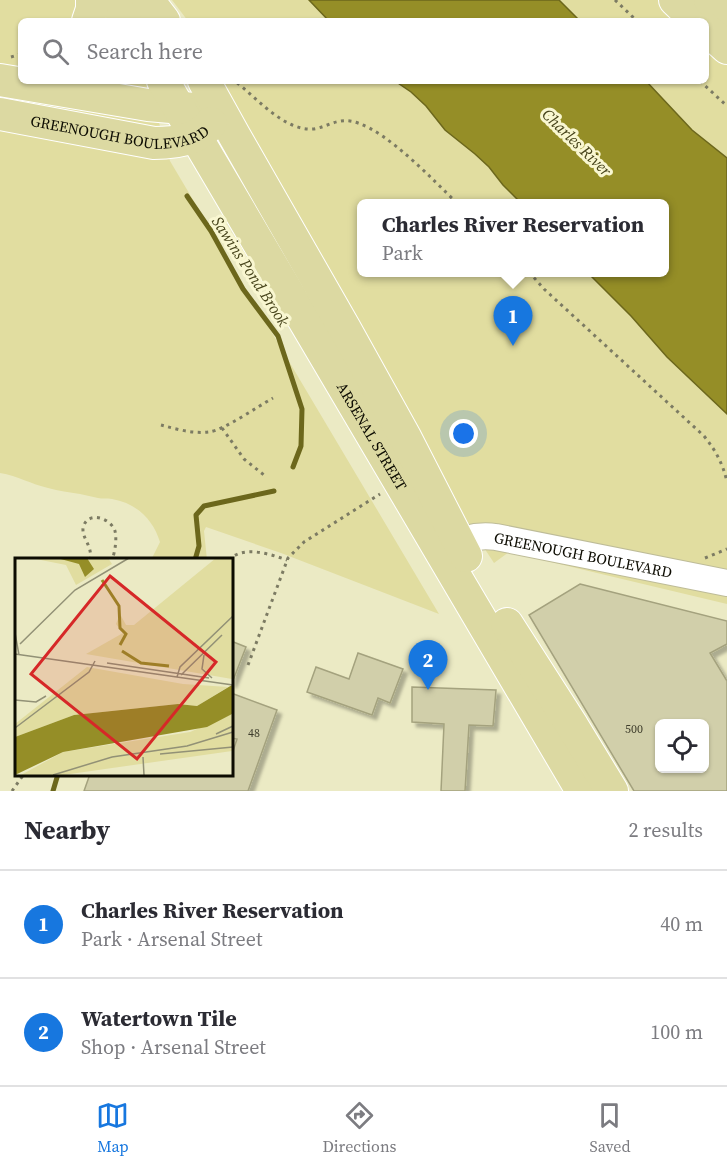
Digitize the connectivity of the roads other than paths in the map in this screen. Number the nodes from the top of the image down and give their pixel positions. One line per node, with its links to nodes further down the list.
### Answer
1 (92, 0): 7 (main road)
2 (114, 0): 8 (main road)
3 (148, 0): 9 (main road)
4 (675, 0): 10 (main road)
5 (710, 0): 6 (main road)
6 (727, 17)
7 (89, 18)
8 (125, 18)
9 (162, 18)
10 (694, 18)
11 (709, 32): 12 (main road)
12 (727, 48)
13 (18, 78): 14 (main road)
14 (0, 80): 15 (main road, GREENOUGH BOULEVARD)
15 (18, 83)
16 (24, 84): 20 (main road, GREENOUGH BOULEVARD)
17 (165, 84): 20 (main road, ARSENAL STREET)
18 (208, 84): 19 (main road, ARSENAL STREET)
19 (222, 95): 20 (main road, GREENOUGH BOULEVARD); 22 (main road, GREENOUGH BOULEVARD); 23 (main road, ARSENAL STREET)
20 (180, 108): 22 (main road, ARSENAL STREET)
21 (0, 114): 22 (main road, GREENOUGH BOULEVARD)
22 (196, 136): 23 (main road, ARSENAL STREET)
23 (449, 545): 24 (street, GREENOUGH BOULEVARD); 25 (main road, ARSENAL STREET); 26 (main road, ARSENAL STREET)
24 (727, 583)
25 (582, 791)
26 (612, 791)

